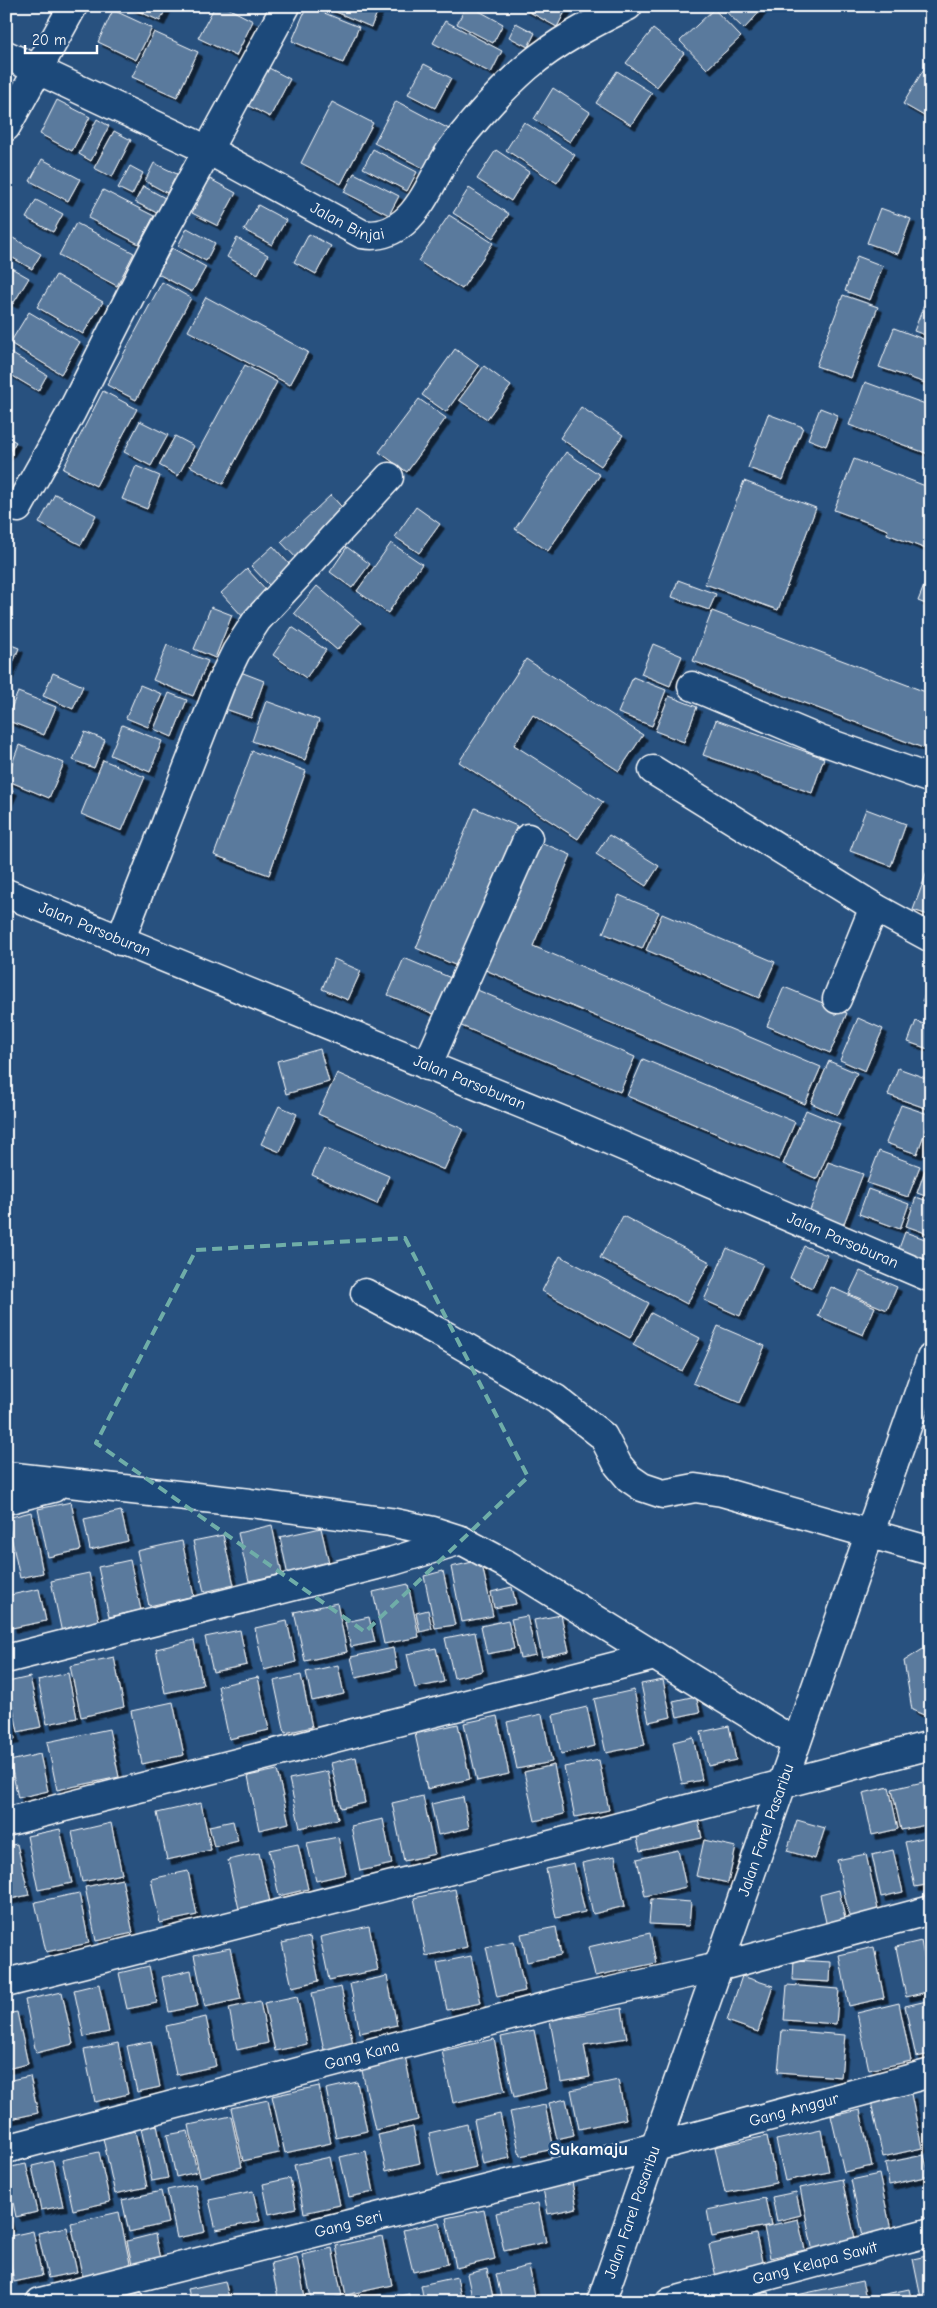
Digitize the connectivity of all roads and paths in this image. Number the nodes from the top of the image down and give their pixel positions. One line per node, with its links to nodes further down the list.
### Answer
1 (73, 6): 5 (street)
2 (286, 6): 7 (street)
3 (628, 6): 7 (street, Jalan Binjai)
4 (6, 55): 5 (street, Jalan Binjai)
5 (38, 70): 6 (street); 7 (street, Jalan Binjai)
6 (6, 127)
7 (208, 150): 9 (street)
8 (389, 477): 17 (street)
9 (18, 508)
10 (692, 686): 12 (street)
11 (653, 770): 15 (street)
12 (931, 779)
13 (528, 838): 19 (street)
14 (6, 893): 17 (street, Jalan Parsoburan)
15 (874, 906): 16 (street); 18 (street)
16 (931, 938)
17 (120, 941): 19 (street, Jalan Parsoburan)
18 (837, 999)
19 (427, 1066): 20 (street, Jalan Parsoburan)
20 (931, 1278)
21 (365, 1293): 26 (street)
22 (931, 1358): 26 (street, Jalan Farel Pasaribu)
23 (6, 1476): 24 (street)
24 (70, 1484): 25 (street); 27 (street)
25 (6, 1500)
26 (870, 1533): 28 (street); 31 (street, Jalan Farel Pasaribu)
27 (461, 1540): 29 (street); 30 (street)
28 (931, 1551)
29 (654, 1656): 31 (street); 34 (street)
30 (6, 1659)
31 (796, 1743): 33 (street, Jalan Farel Pasaribu)
32 (931, 1745): 33 (street)
33 (781, 1785): 36 (street, Jalan Farel Pasaribu); 37 (street)
34 (6, 1822)
35 (931, 1910): 36 (street, Gang Kana)
36 (718, 1967): 39 (street, Jalan Farel Pasaribu); 40 (street, Gang Kana)
37 (6, 1983)
38 (931, 2073): 39 (street, Gang Anggur)
39 (655, 2147): 42 (street, Gang Seri); 43 (street, Jalan Farel Pasaribu)
40 (6, 2149)
41 (931, 2232): 44 (street, Gang Kelapa Sawit)
42 (40, 2302)
43 (601, 2302)
44 (670, 2302)

